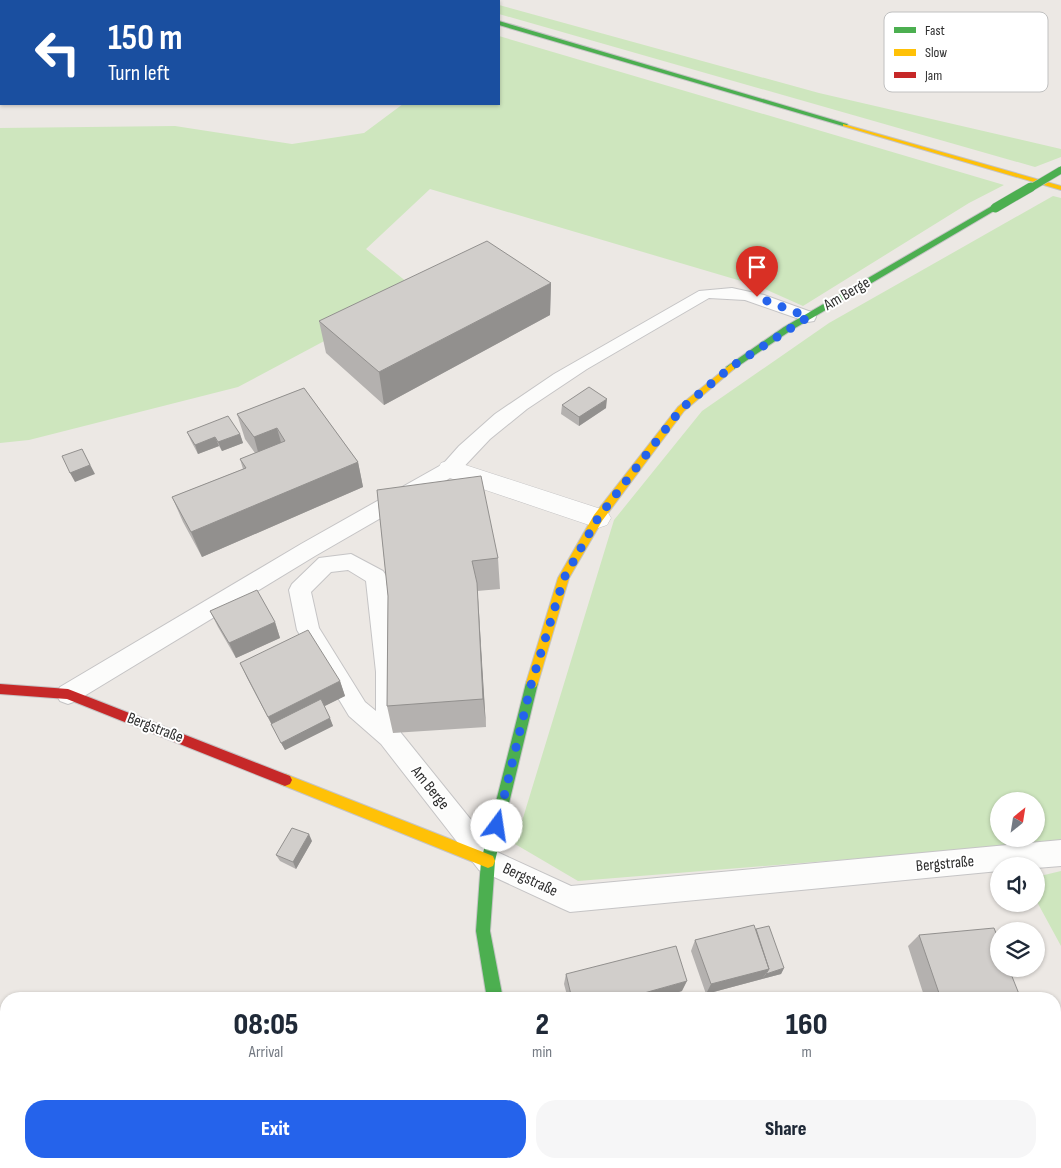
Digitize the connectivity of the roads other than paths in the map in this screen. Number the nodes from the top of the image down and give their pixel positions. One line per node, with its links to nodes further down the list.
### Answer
1 (500, 23): 3 (main road)
2 (1061, 170): 4 (main road, Am Berge, bridge)
3 (1061, 188)
4 (808, 317): 5 (lane); 6 (main road, Am Berge)
5 (450, 469): 6 (street); 7 (lane)
6 (598, 518): 13 (main road, Am Berge)
7 (308, 550): 8 (lane); 10 (lane)
8 (326, 564): 11 (lane, Am Berge); 11 (lane)
9 (0, 689): 10 (main road, Bergstraße)
10 (68, 694): 13 (main road, Bergstraße)
11 (389, 736): 13 (lane, Am Berge)
12 (1061, 853): 13 (lane, Bergstraße)
13 (488, 861): 14 (main road)
14 (494, 992)

